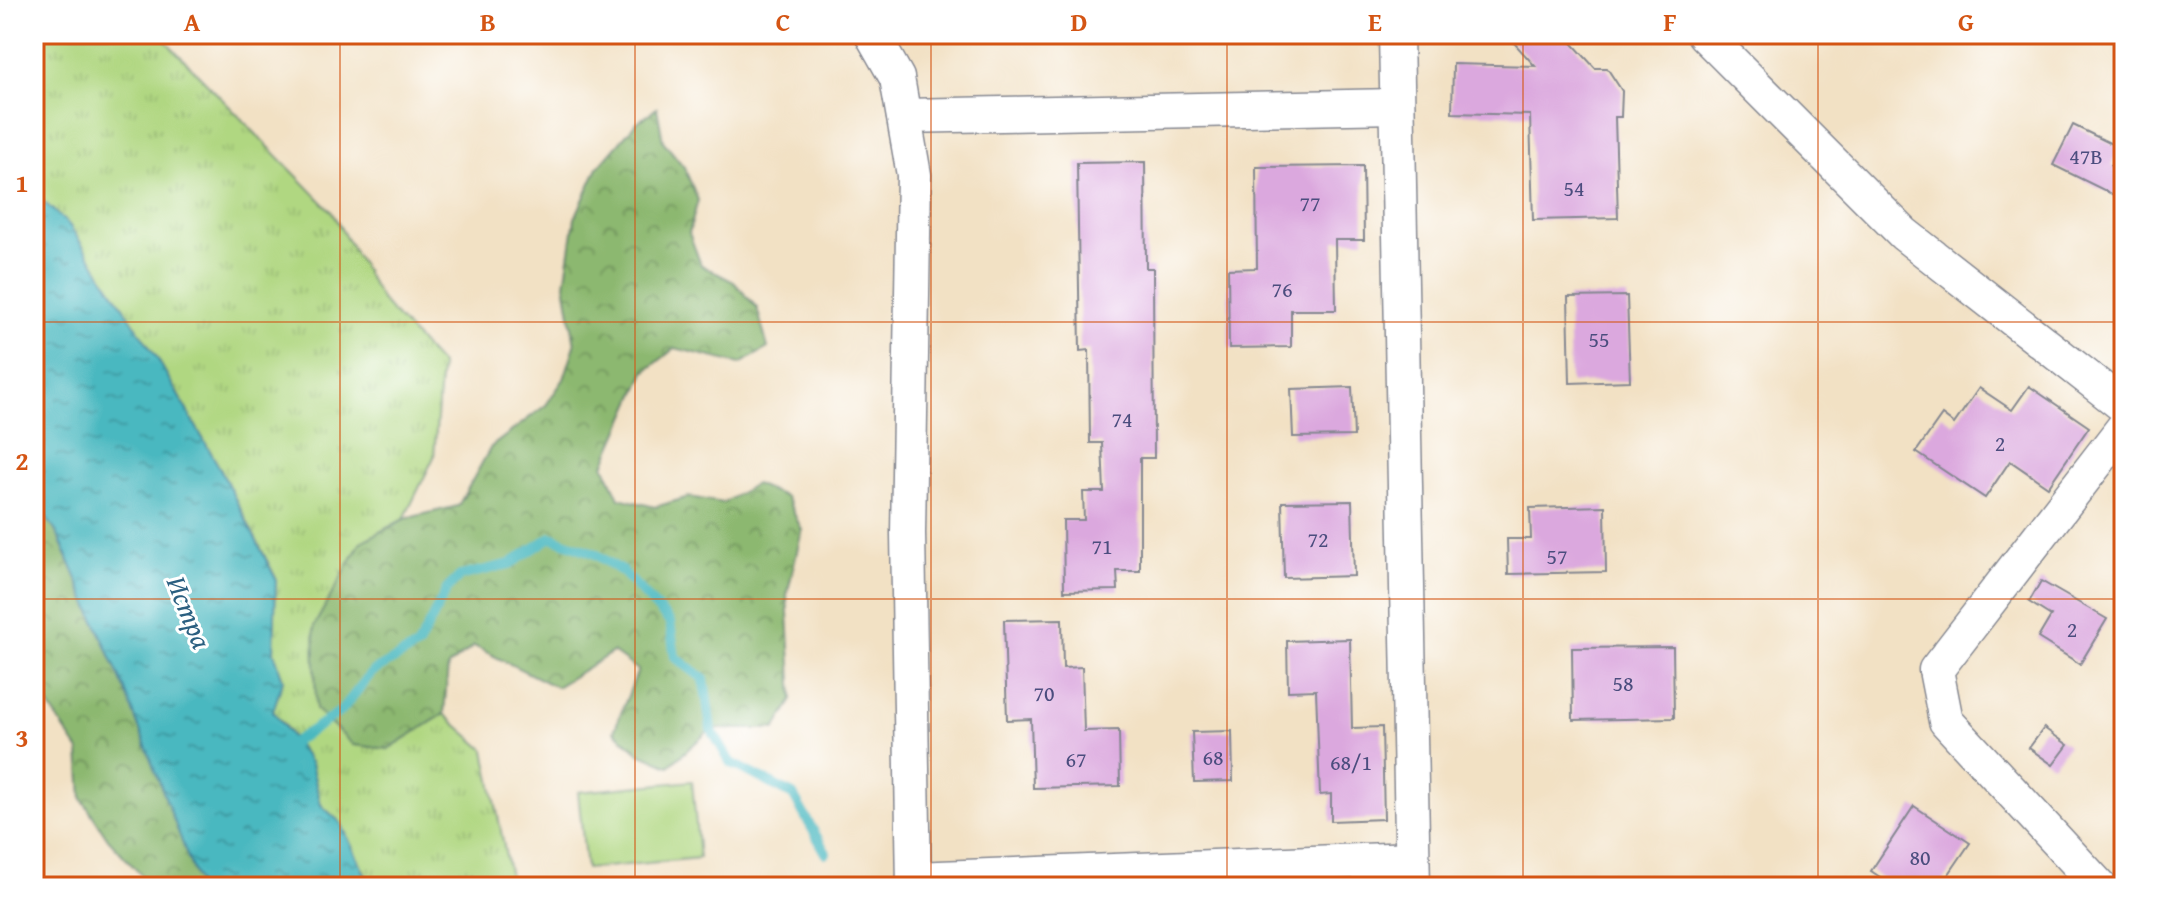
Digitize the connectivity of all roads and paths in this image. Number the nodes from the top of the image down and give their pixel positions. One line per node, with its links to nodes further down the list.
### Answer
1 (872, 34): 5 (street)
2 (1396, 34): 4 (street)
3 (1704, 34): 6 (street)
4 (1397, 106): 5 (street); 8 (street)
5 (904, 116): 9 (street)
6 (2124, 406)
7 (2124, 427): 10 (street)
8 (1412, 873): 9 (street)
9 (914, 883)
10 (2100, 887)

